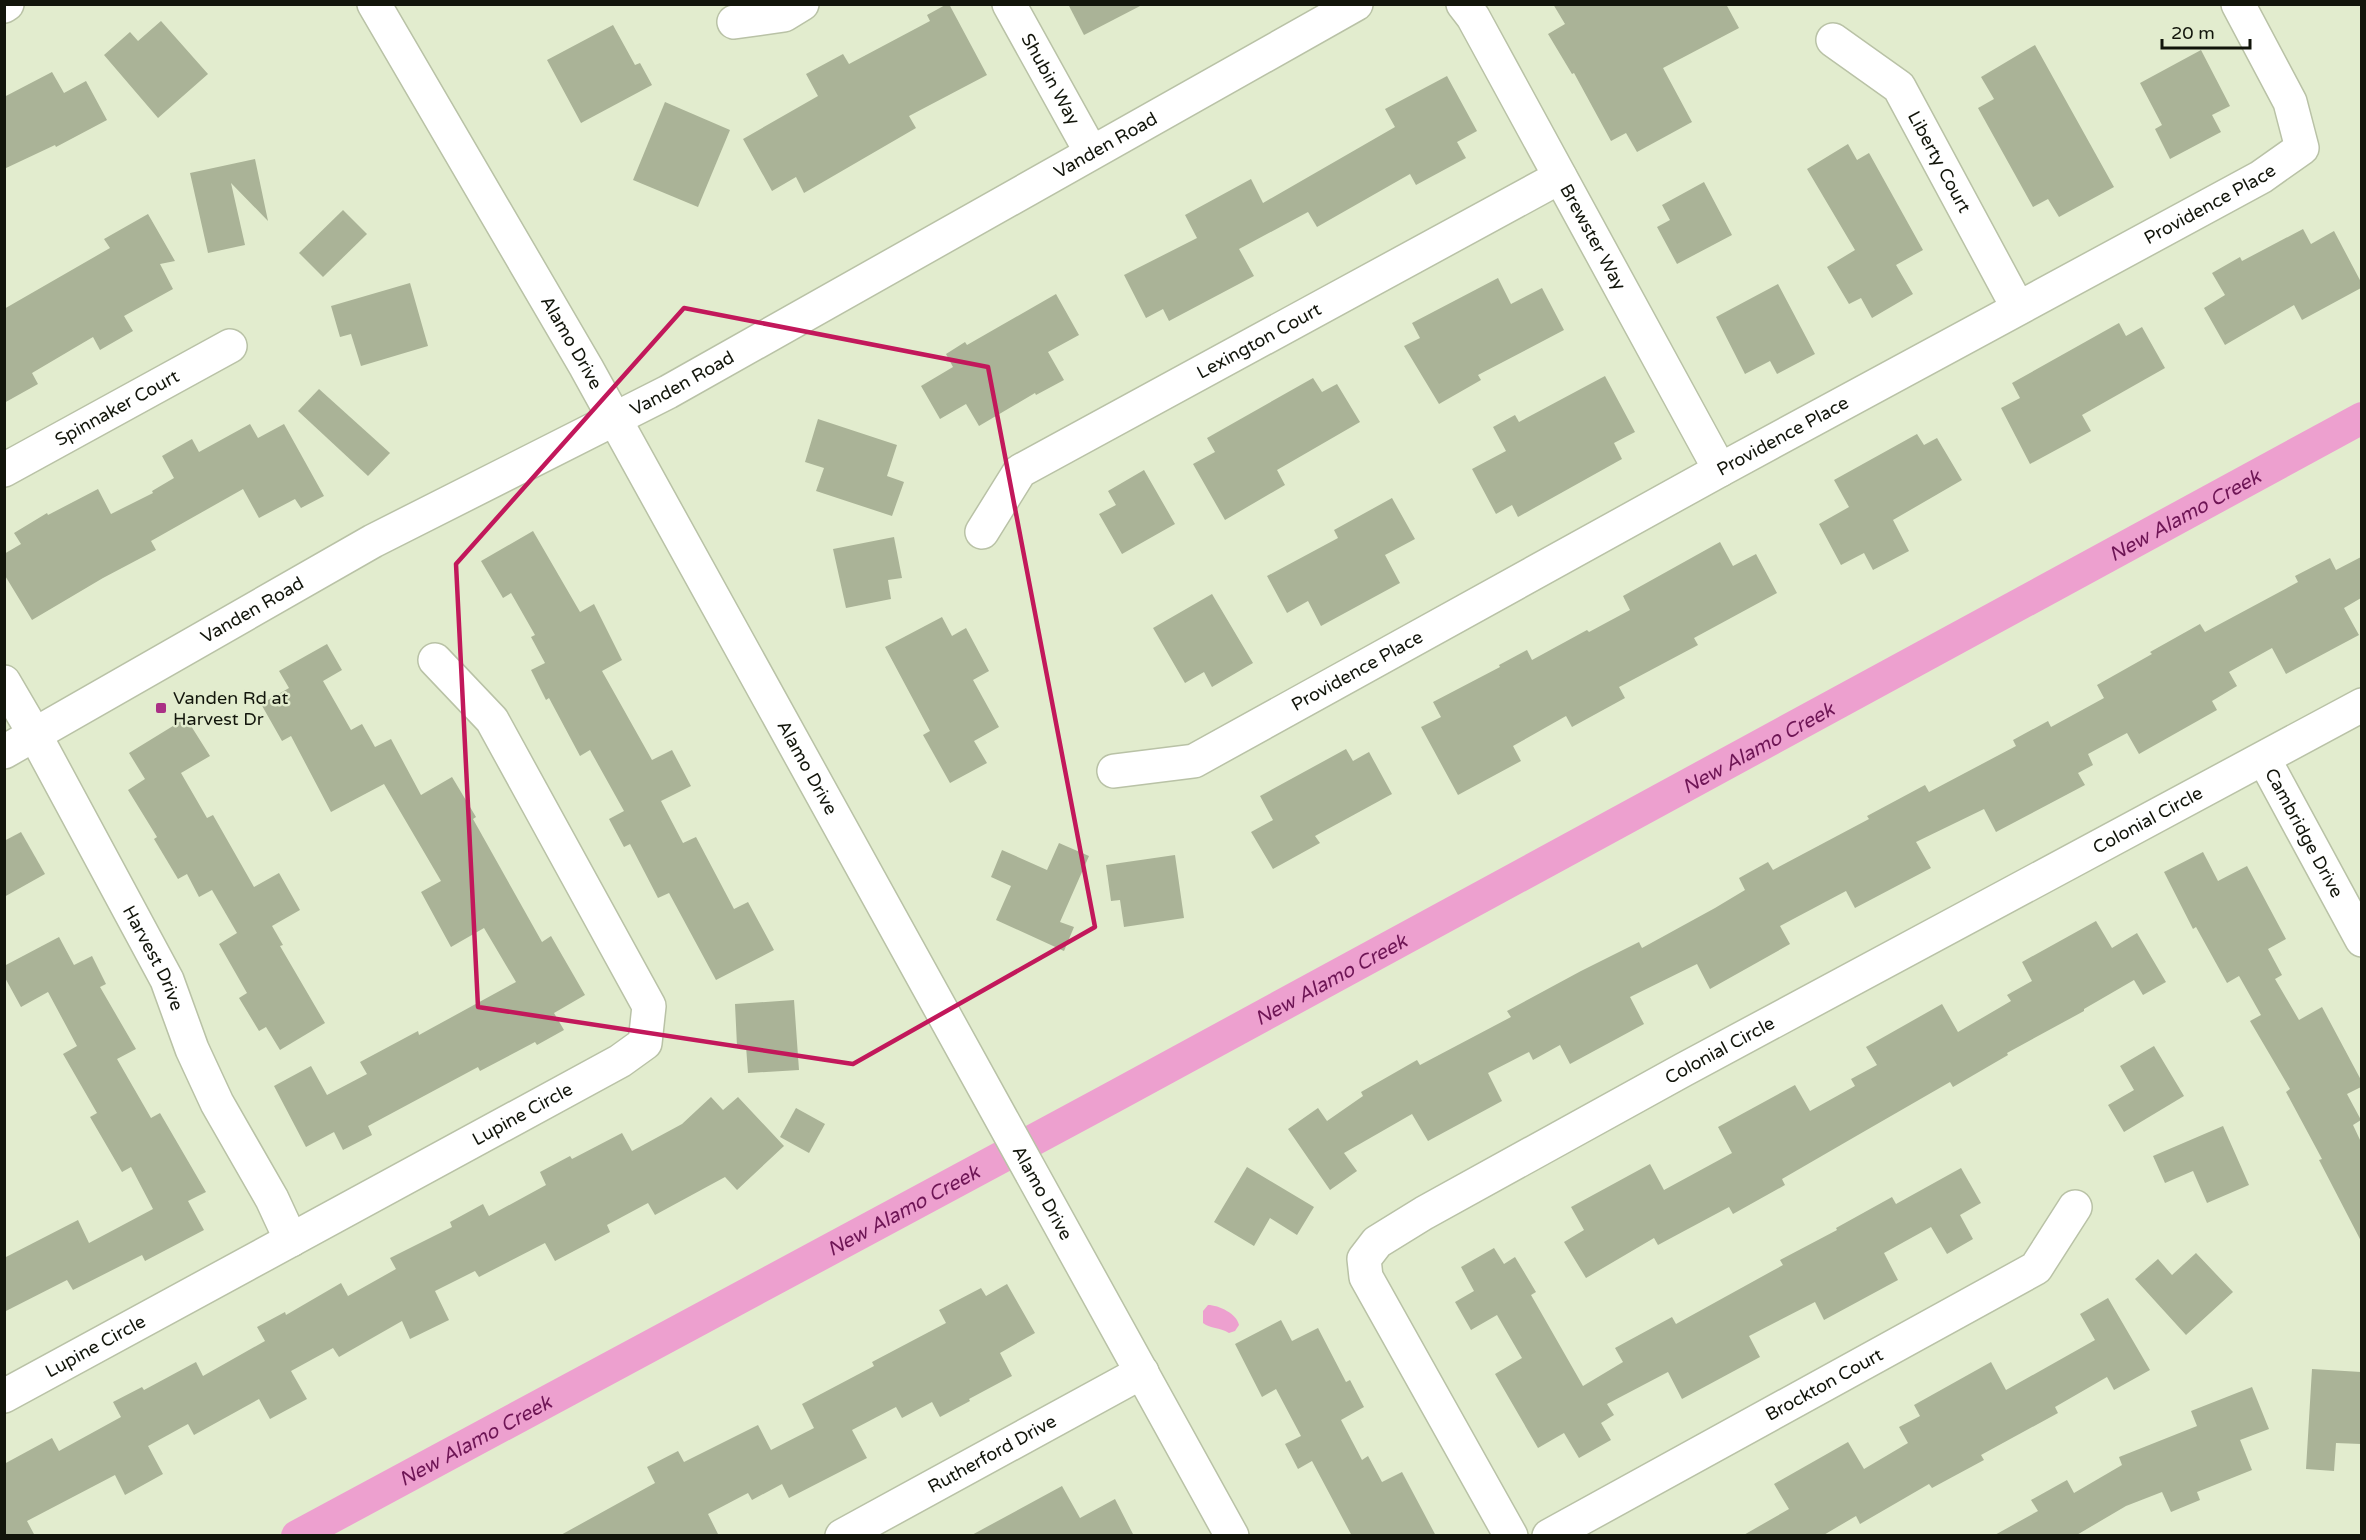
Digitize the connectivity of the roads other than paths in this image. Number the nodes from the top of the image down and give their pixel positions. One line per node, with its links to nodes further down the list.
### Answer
1 (374, 4): 13 (street, Alamo Drive)
2 (802, 4): 7 (street)
3 (1008, 4): 9 (street, Shubin Way)
4 (1356, 4): 9 (street, Vanden Road)
5 (1463, 4): 10 (street, Brewster Way)
6 (2238, 4): 11 (street, Providence Place)
7 (734, 22)
8 (1833, 40): 11 (street, Liberty Court)
9 (1091, 153): 13 (street, Vanden Road)
10 (1560, 177): 15 (street, Brewster Way); 16 (street, Lexington Court)
11 (2018, 308): 15 (street, Providence Place)
12 (230, 346): 14 (street, Spinnaker Court)
13 (615, 420): 20 (street, Vanden Road); 27 (street, Alamo Drive)
14 (4, 470)
15 (1719, 470): 23 (street, Providence Place)
16 (982, 532)
17 (435, 660): 26 (street, Lupine Circle)
18 (4, 682): 20 (street, Harvest Drive)
19 (2361, 705): 22 (street, Colonial Circle)
20 (35, 735): 21 (street, Vanden Road); 26 (street, Harvest Drive)
21 (4, 752)
22 (2264, 759): 24 (street, Cambridge Drive); 31 (street, Colonial Circle)
23 (1114, 771)
24 (2361, 940)
25 (2075, 1207): 32 (street, Brockton Court)
26 (291, 1240): 28 (street, Lupine Circle)
27 (1142, 1372): 29 (street, Rutherford Drive); 30 (street, Alamo Drive)
28 (4, 1396)
29 (842, 1536)
30 (1232, 1536)
31 (1511, 1536)
32 (1549, 1536)

